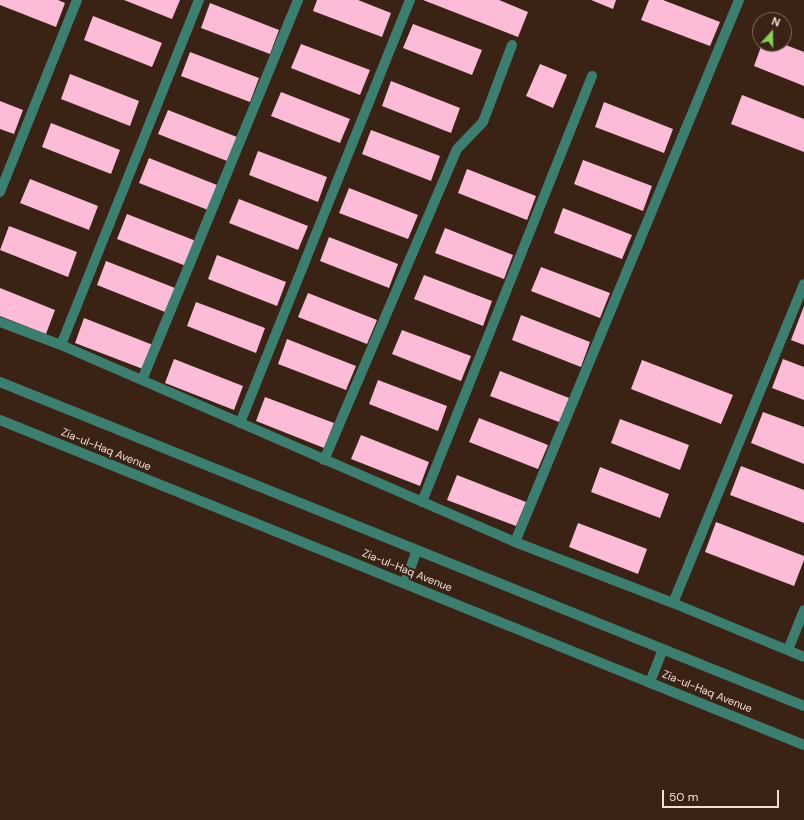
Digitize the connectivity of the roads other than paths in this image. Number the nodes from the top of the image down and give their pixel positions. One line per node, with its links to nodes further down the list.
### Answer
1 (77, 0): 8 (street)
2 (200, 0): 11 (street)
3 (298, 0): 12 (street)
4 (410, 0): 15 (street)
5 (739, 0): 18 (street)
6 (512, 45): 16 (street)
7 (592, 76): 17 (street)
8 (0, 192)
9 (804, 284): 21 (street)
10 (0, 322): 11 (street)
11 (61, 345): 12 (street)
12 (142, 380): 15 (street)
13 (0, 382): 19 (street)
14 (0, 420): 20 (street, Zia-ul-Haq Avenue)
15 (240, 423): 16 (street)
16 (324, 460): 17 (street)
17 (422, 502): 18 (street)
18 (515, 542): 21 (street)
19 (417, 550): 20 (street); 23 (street)
20 (405, 583): 26 (street, Zia-ul-Haq Avenue)
21 (673, 603): 24 (street)
22 (804, 610): 24 (street)
23 (663, 649): 26 (street); 27 (street)
24 (788, 650): 25 (street)
25 (804, 657)
26 (650, 682): 28 (street, Zia-ul-Haq Avenue)
27 (804, 706)
28 (804, 745)

